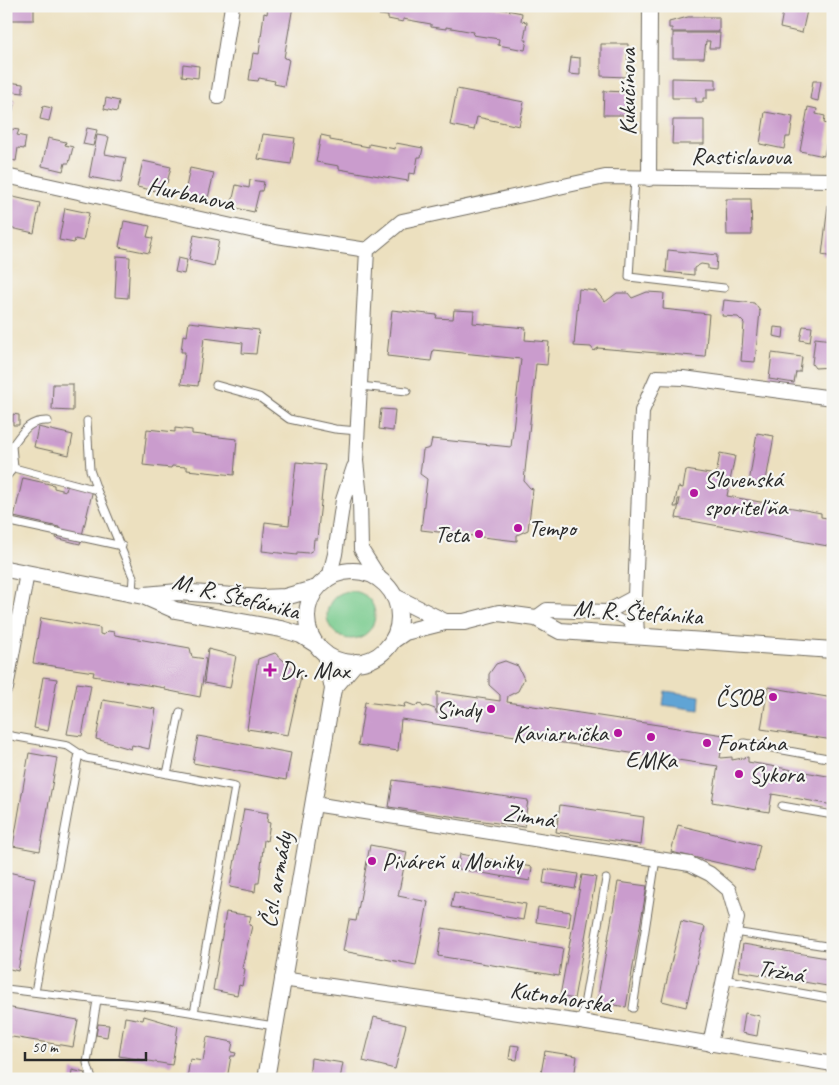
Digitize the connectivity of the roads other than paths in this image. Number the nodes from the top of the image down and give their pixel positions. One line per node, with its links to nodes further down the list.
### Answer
1 (232, 6): 3 (street)
2 (650, 6): 5 (street, Kukučínova)
3 (218, 97)
4 (6, 176): 7 (street, Hurbanova)
5 (642, 178): 6 (street, Rastislavova); 7 (street, Rastislavova); 8 (lane)
6 (833, 180)
7 (367, 250): 10 (street)
8 (724, 288)
9 (216, 385): 15 (lane)
10 (360, 386): 11 (lane); 15 (street)
11 (407, 391)
12 (833, 398): 28 (street)
13 (48, 421): 17 (lane)
14 (87, 421): 19 (lane)
15 (358, 431): 16 (street)
16 (356, 461): 24 (street); 25 (street)
17 (14, 468): 18 (lane); 19 (lane)
18 (6, 477)
19 (97, 490): 21 (lane)
20 (6, 521): 21 (lane)
21 (122, 546): 26 (lane)
22 (6, 569): 23 (street, M. R. Štefánika)
23 (27, 573): 26 (street, M. R. Štefánika); 37 (street)
24 (380, 579): 25 (street); 27 (street)
25 (323, 583): 26 (street, M. R. Štefánika); 34 (street)
26 (137, 594): 34 (street, M. R. Štefánika)
27 (395, 597): 31 (street); 33 (street)
28 (635, 597): 29 (street); 32 (street)
29 (607, 612): 30 (street); 32 (lane)
30 (536, 618): 31 (street, M. R. Štefánika); 32 (street, M. R. Štefánika)
31 (445, 622): 33 (street, M. R. Štefánika)
32 (637, 635): 35 (street, M. R. Štefánika)
33 (392, 641): 36 (street)
34 (322, 649): 36 (street); 38 (street)
35 (833, 650)
36 (356, 662): 38 (street)
37 (6, 688)
38 (333, 689): 45 (street, Čsl. armády)
39 (180, 712): 44 (lane)
40 (6, 735): 42 (lane)
41 (744, 743): 43 (lane)
42 (79, 753): 44 (lane); 55 (lane)
43 (833, 759)
44 (167, 774): 59 (lane)
45 (314, 804): 48 (street, Zimná); 52 (street, Čsl. armády)
46 (782, 806): 47 (lane)
47 (833, 815)
48 (656, 859): 50 (street, Zimná); 58 (lane)
49 (606, 879): 60 (lane)
50 (734, 932): 51 (lane); 53 (street)
51 (833, 947)
52 (282, 979): 60 (street, Kutnohorská); 61 (street, Čsl. armády)
53 (723, 979): 56 (lane, Tržná); 62 (street)
54 (6, 989): 55 (lane)
55 (35, 992): 57 (lane)
56 (833, 999)
57 (97, 1000): 59 (lane); 64 (lane)
58 (633, 1008)
59 (194, 1013): 61 (lane)
60 (580, 1022): 62 (street, Kutnohorská)
61 (274, 1026): 65 (street, Čsl. armády)
62 (710, 1044): 63 (street, Kutnohorská)
63 (833, 1064)
64 (92, 1079)
65 (266, 1079)

